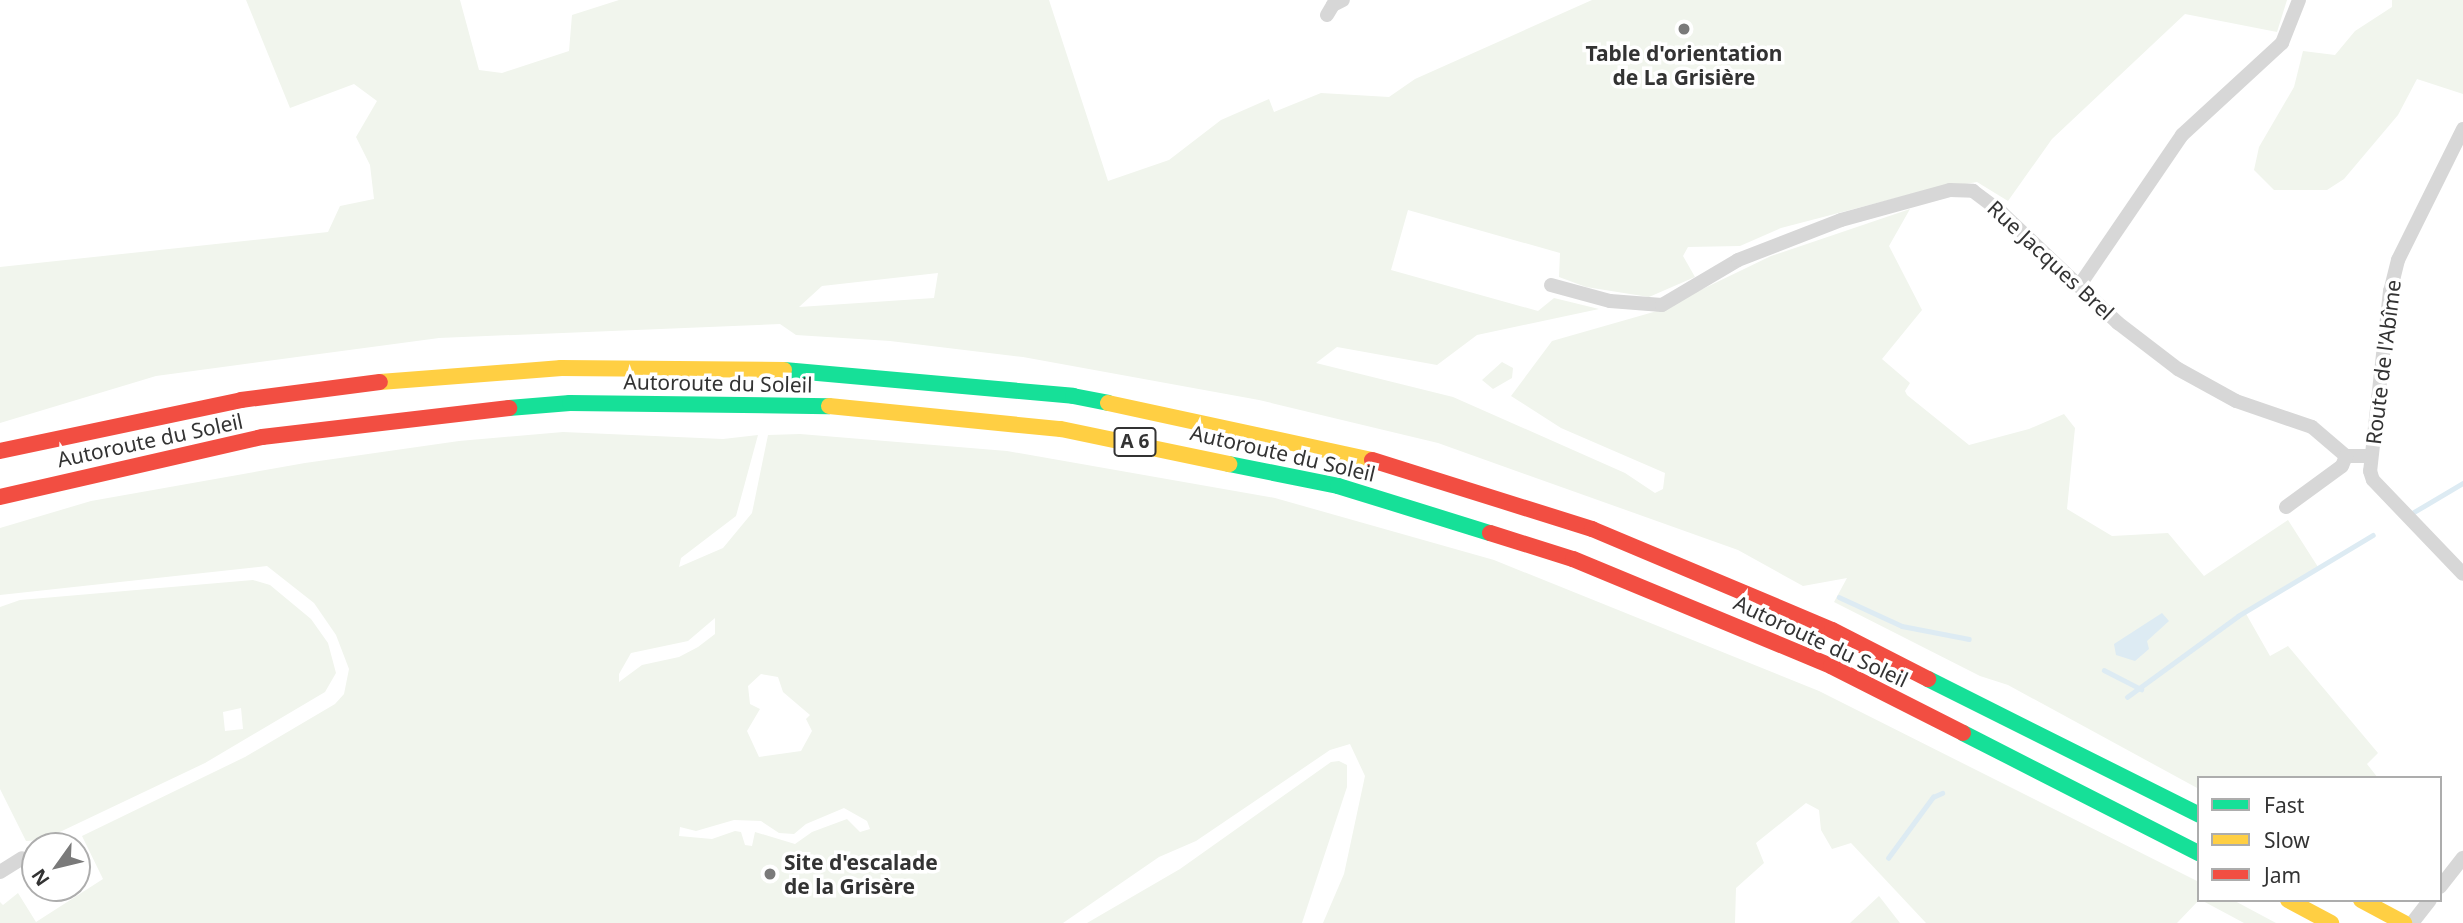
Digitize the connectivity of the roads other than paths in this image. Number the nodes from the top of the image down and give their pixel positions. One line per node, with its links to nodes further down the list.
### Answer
1 (1343, 0): 3 (street)
2 (2299, 0): 6 (street)
3 (1327, 16)
4 (2463, 129): 9 (street, Route de l'Abîme)
5 (1550, 285): 6 (street, Rue Jacques Brel)
6 (2079, 286): 8 (street, Rue Jacques Brel)
7 (0, 451): 13 (highway, Autoroute du Soleil / A 6)
8 (2346, 456): 9 (street); 11 (street)
9 (2371, 456): 12 (street, Route de l'Abîme)
10 (0, 497): 14 (highway, Autoroute du Soleil / A 6)
11 (2286, 508)
12 (2463, 574)
13 (2197, 814)
14 (2197, 852)
15 (2463, 858): 18 (street)
16 (21, 859): 17 (street)
17 (0, 872)
18 (2442, 884)
19 (2292, 902): 23 (highway)
20 (2365, 902): 22 (highway)
21 (2428, 902): 24 (street)
22 (2399, 920)
23 (2331, 923)
24 (2412, 923)

